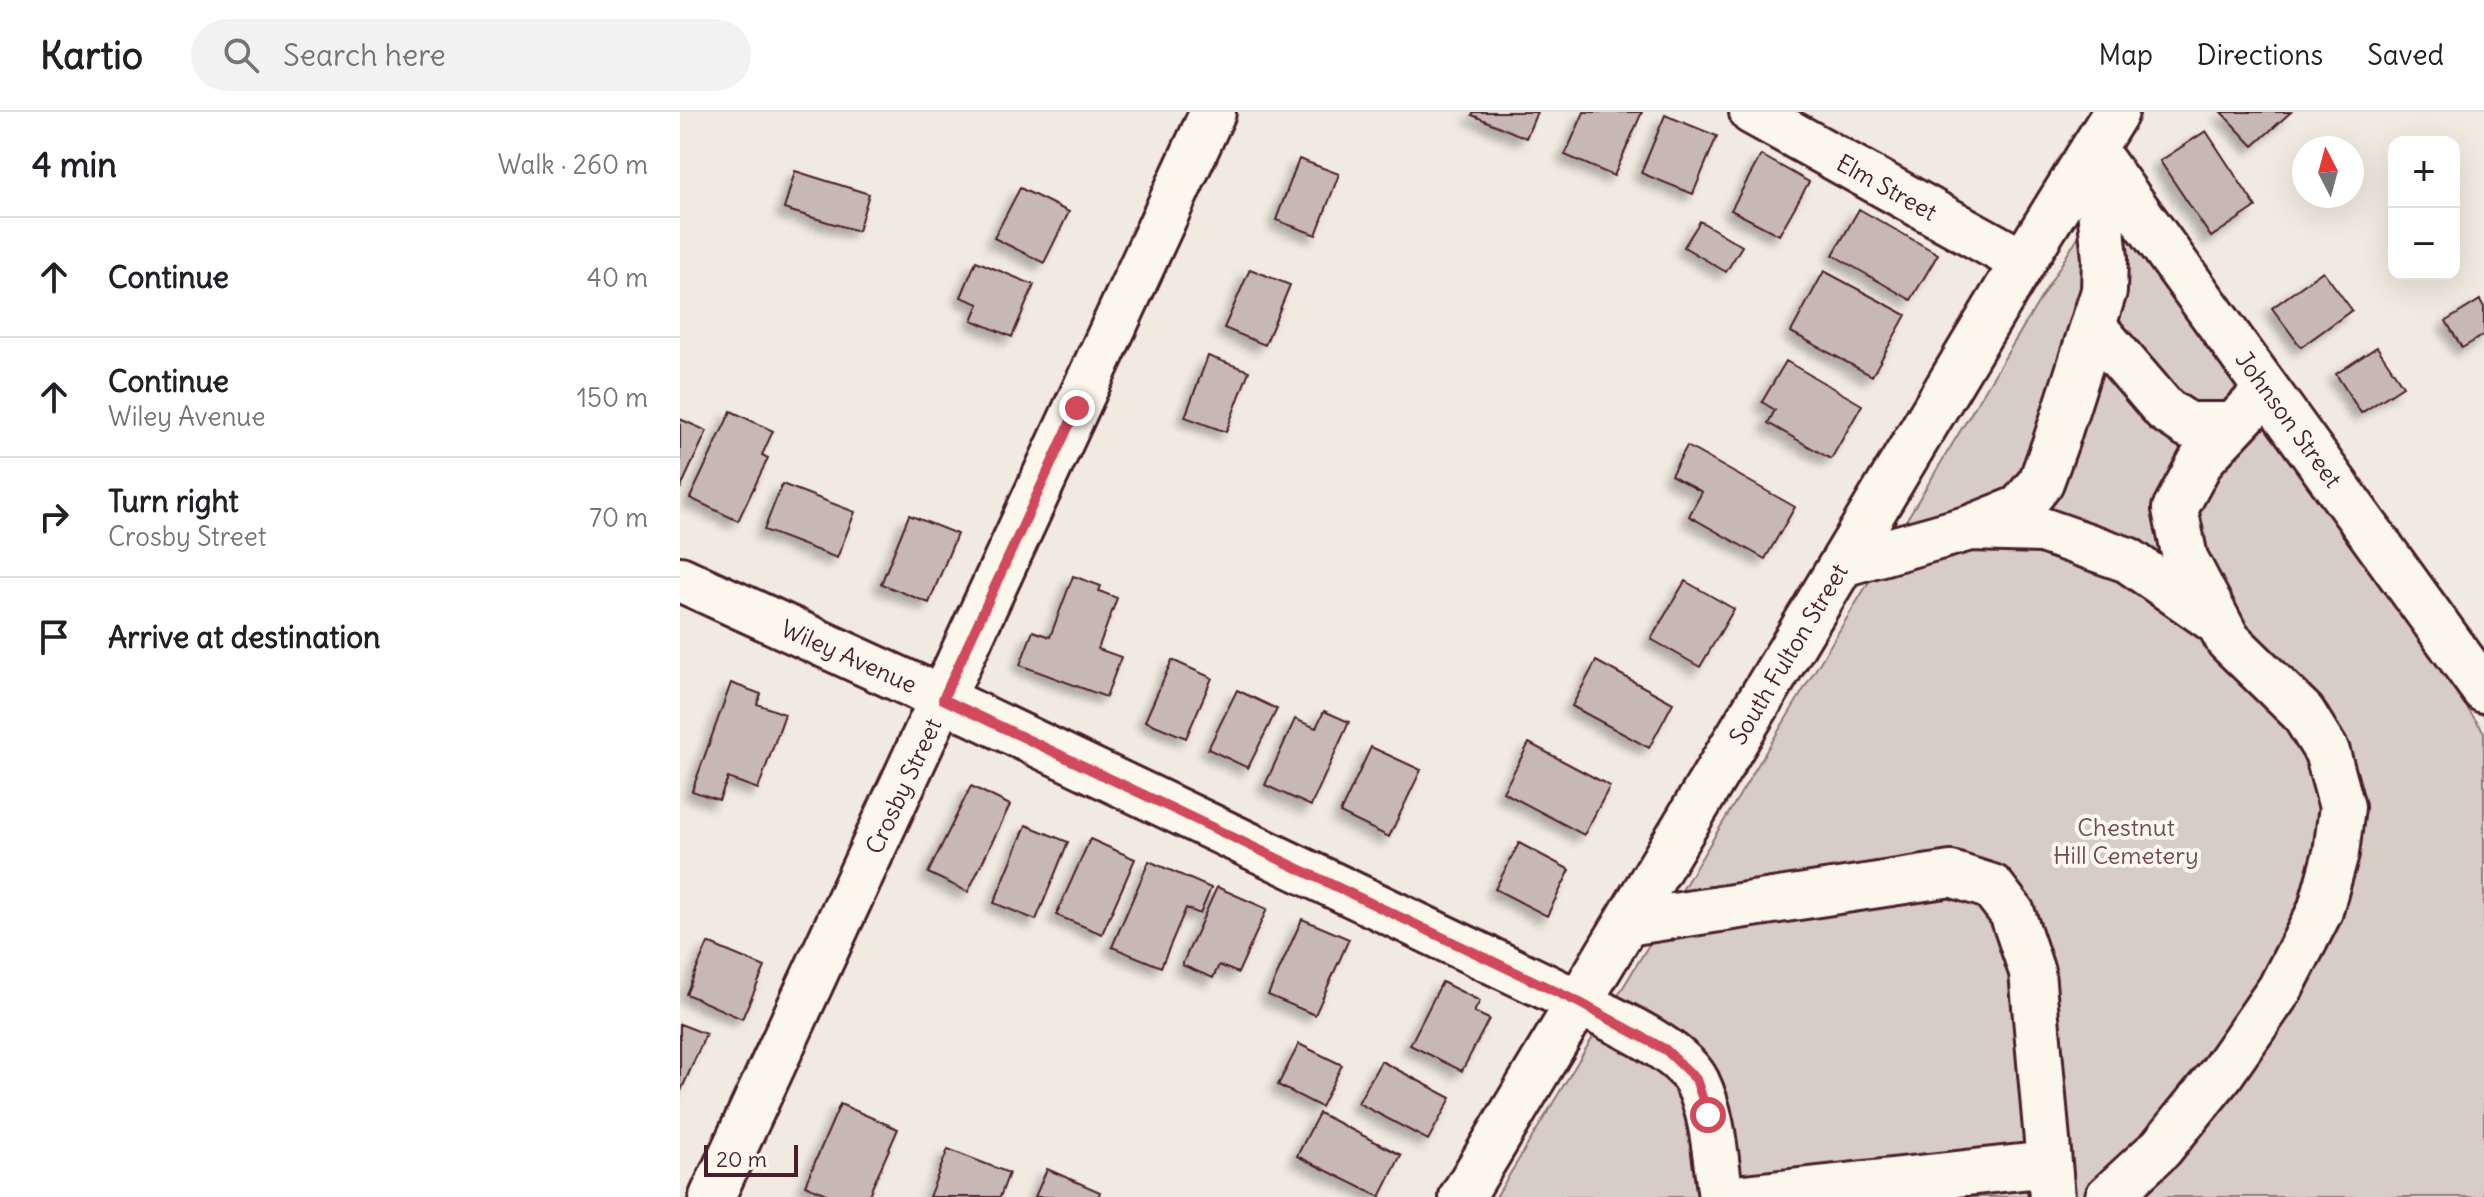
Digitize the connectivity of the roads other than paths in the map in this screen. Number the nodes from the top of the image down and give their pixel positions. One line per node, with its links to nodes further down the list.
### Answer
1 (1213, 112): 14 (street, Crosby Street)
2 (1752, 112): 5 (street, Elm Street)
3 (2116, 112): 4 (street, South Fulton Street)
4 (2093, 149): 5 (street, South Fulton Street); 6 (street); 7 (street, Johnson Street)
5 (2023, 262): 10 (street, South Fulton Street)
6 (2093, 326): 8 (street); 9 (street)
7 (2267, 390): 8 (street); 13 (street, Johnson Street)
8 (2234, 425): 12 (street)
9 (1970, 528): 10 (street); 12 (street)
10 (1842, 564): 15 (street, South Fulton Street)
11 (680, 579): 14 (street, Wiley Avenue)
12 (2219, 624): 22 (street)
13 (2484, 690)
14 (943, 699): 16 (street, Wiley Avenue); 18 (street, Crosby Street)
15 (1627, 923): 16 (street, South Fulton Street); 17 (street)
16 (1580, 1003): 19 (street, South Fulton Street); 20 (street, Wiley Avenue)
17 (2050, 1180): 21 (street)
18 (712, 1197)
19 (1462, 1197)
20 (1721, 1197)
21 (1744, 1197)
22 (2108, 1197)

